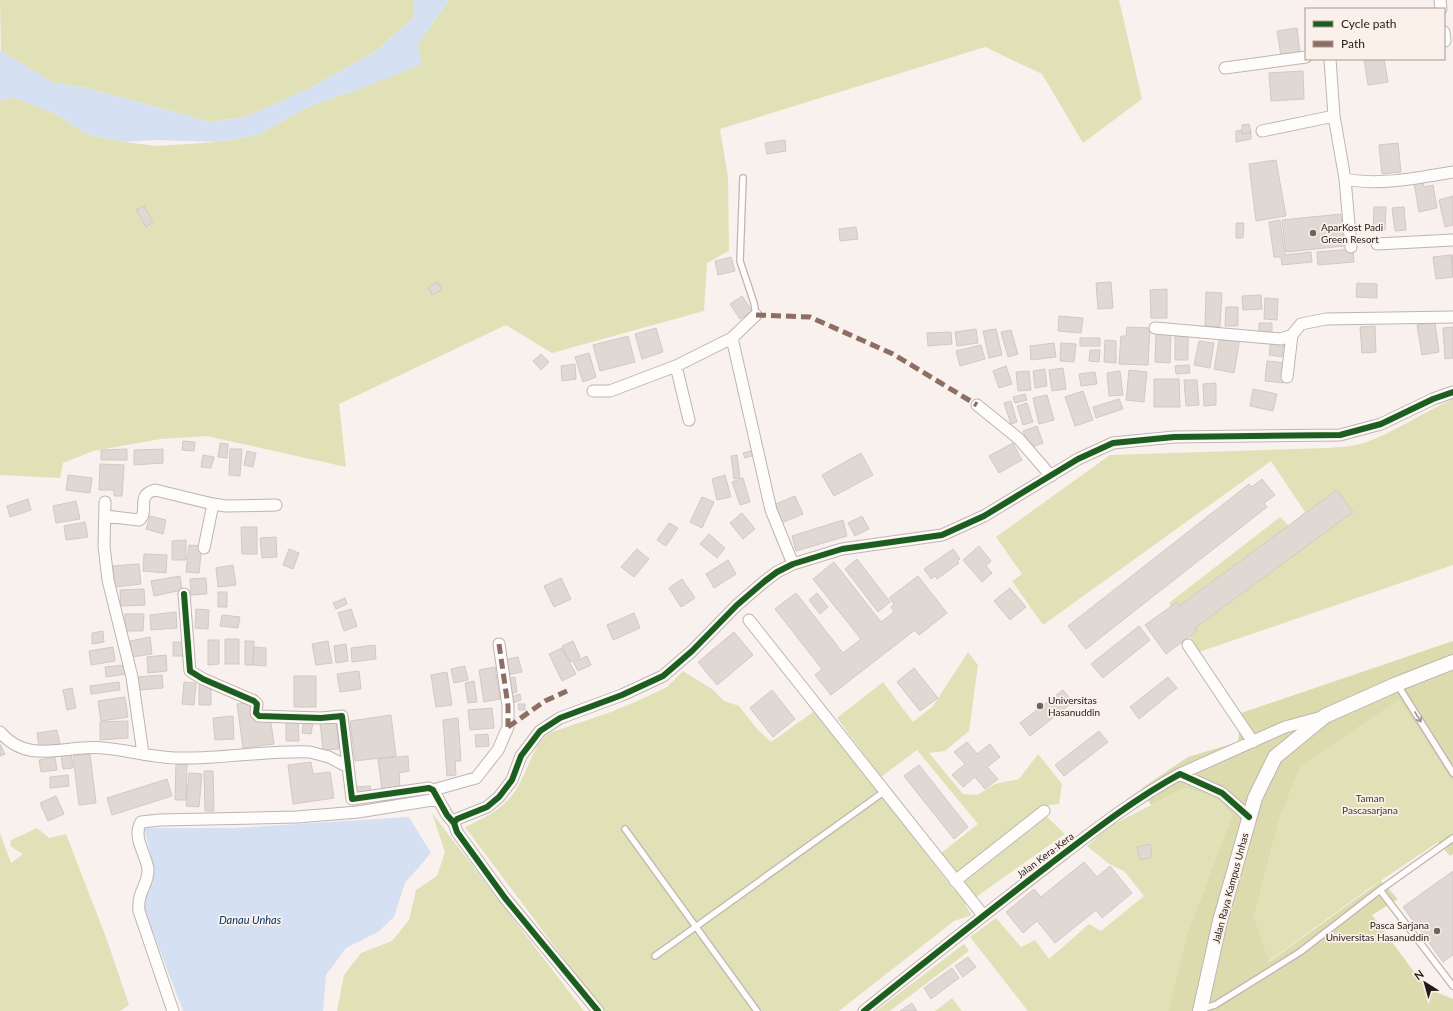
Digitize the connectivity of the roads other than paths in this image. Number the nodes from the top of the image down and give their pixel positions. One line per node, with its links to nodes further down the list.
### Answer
1 (1305, 57): 3 (street)
2 (1330, 60): 4 (street)
3 (1225, 68)
4 (1334, 116): 5 (street); 8 (street)
5 (1262, 131)
6 (1453, 172): 8 (street)
7 (743, 178): 12 (lane)
8 (1344, 179): 11 (street)
9 (1453, 240): 10 (street)
10 (1378, 244)
11 (1351, 247)
12 (756, 315): 16 (street)
13 (1453, 316): 15 (street)
14 (1155, 328): 15 (street)
15 (1292, 335): 18 (street)
16 (732, 338): 17 (street); 29 (street)
17 (676, 366): 19 (street); 22 (street)
18 (1287, 378)
19 (592, 391)
20 (1453, 392): 23 (street)
21 (977, 405): 23 (street)
22 (689, 420)
23 (1051, 476): 29 (street)
24 (105, 502): 27 (street)
25 (213, 504): 26 (street); 27 (street); 28 (street)
26 (276, 505)
27 (105, 516): 39 (street)
28 (204, 548)
29 (791, 555): 46 (street)
30 (184, 594): 40 (street)
31 (750, 620): 43 (street)
32 (499, 644): 44 (street)
33 (1188, 645): 38 (street)
34 (1453, 662): 35 (street, Jalan Raya Kampus Unhas)
35 (1397, 684): 36 (street, Jalan Raya Kampus Unhas); 41 (lane, one-way to 41)
36 (1325, 716): 38 (street, Jalan Kera-Kera); 47 (street, Jalan Raya Kampus Unhas)
37 (0, 732): 39 (street)
38 (1253, 742): 42 (street, Jalan Kera-Kera)
39 (143, 754): 40 (street)
40 (348, 767): 44 (street)
41 (1453, 773)
42 (1180, 774): 47 (street); 52 (street, Jalan Kera-Kera)
43 (884, 791): 50 (street); 53 (lane)
44 (435, 794): 46 (street); 57 (street)
45 (1044, 811): 50 (street)
46 (448, 816): 58 (street)
47 (1249, 817): 56 (street, Jalan Raya Kampus Unhas)
48 (625, 830): 53 (lane)
49 (1453, 838): 51 (lane)
50 (955, 881): 52 (street)
51 (1380, 890): 55 (lane); 56 (lane)
52 (983, 915): 60 (street, Jalan Kera-Kera)
53 (696, 927): 54 (lane); 59 (lane)
54 (656, 956)
55 (1453, 986)
56 (1201, 1010)
57 (173, 1011)
58 (598, 1011)
59 (758, 1011)
60 (864, 1011)

